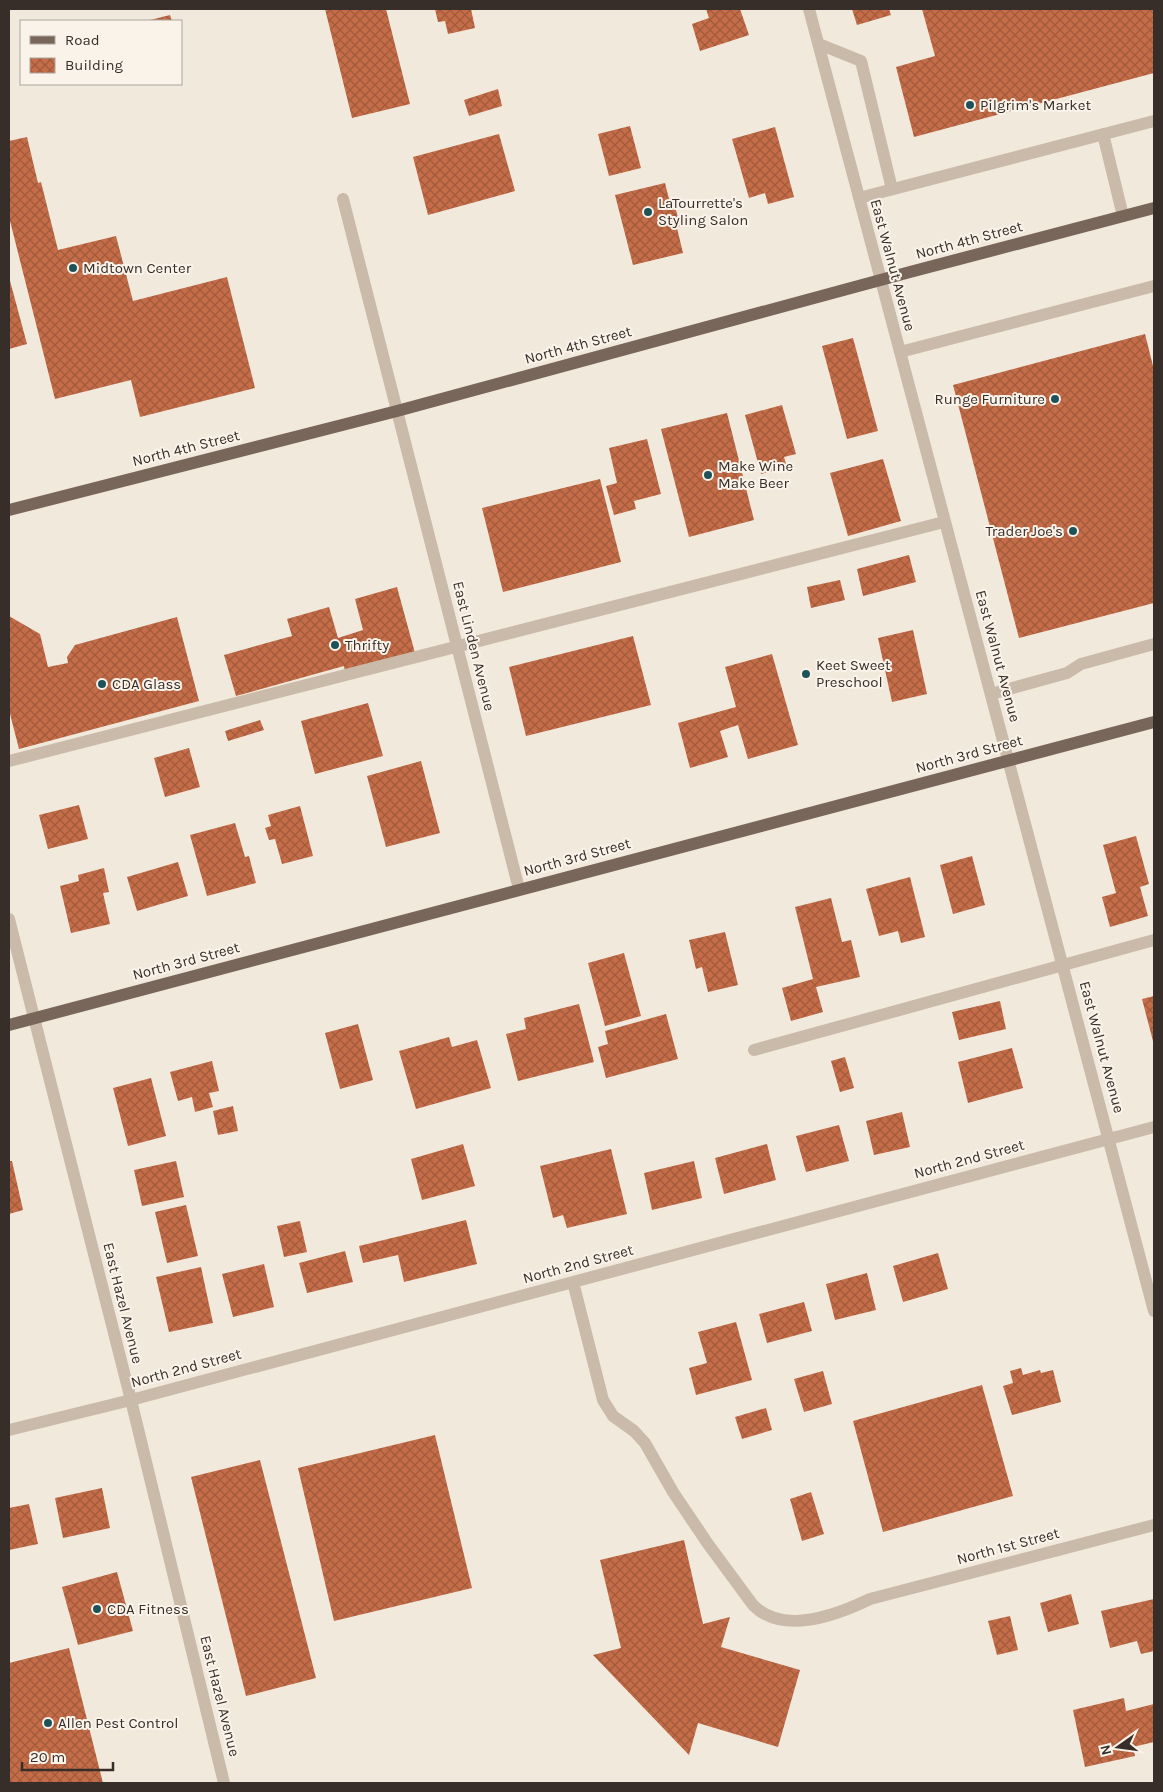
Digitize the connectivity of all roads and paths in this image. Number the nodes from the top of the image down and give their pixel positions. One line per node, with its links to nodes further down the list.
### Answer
1 (809, 9): 2 (street, East Walnut Avenue)
2 (818, 44): 5 (street); 6 (street, East Walnut Avenue)
3 (1154, 121): 4 (street)
4 (1103, 134): 5 (street); 9 (street)
5 (892, 189): 6 (street)
6 (859, 198): 10 (street, East Walnut Avenue)
7 (343, 199): 13 (street, East Linden Avenue)
8 (1154, 208): 9 (main road, North 4th Street)
9 (1123, 216): 10 (main road, North 4th Street)
10 (880, 280): 12 (street, East Walnut Avenue); 13 (main road, North 4th Street)
11 (1154, 286): 12 (street)
12 (900, 352): 15 (street, East Walnut Avenue)
13 (396, 411): 14 (main road, North 4th Street); 17 (street, East Linden Avenue)
14 (9, 510)
15 (944, 522): 17 (street); 18 (street, East Walnut Avenue)
16 (1154, 644): 18 (street)
17 (457, 647): 21 (street); 22 (street, East Linden Avenue)
18 (992, 694): 20 (street, East Walnut Avenue)
19 (1154, 722): 20 (main road, North 3rd Street)
20 (1010, 760): 22 (main road, North 3rd Street); 25 (street, East Walnut Avenue)
21 (9, 761)
22 (519, 889): 26 (main road, North 3rd Street)
23 (9, 924): 26 (street, East Hazel Avenue)
24 (1154, 940): 25 (street)
25 (1063, 964): 28 (street); 30 (street, East Walnut Avenue)
26 (35, 1018): 27 (main road, North 3rd Street); 33 (street, East Hazel Avenue)
27 (9, 1025)
28 (754, 1050)
29 (1154, 1127): 30 (street, North 2nd Street)
30 (1109, 1139): 31 (street, North 2nd Street); 32 (street, East Walnut Avenue)
31 (573, 1282): 33 (street, North 2nd Street); 35 (street, North 1st Street)
32 (1154, 1311)
33 (130, 1400): 34 (street, North 2nd Street); 36 (street, East Hazel Avenue)
34 (9, 1430)
35 (1154, 1525)
36 (224, 1783)

